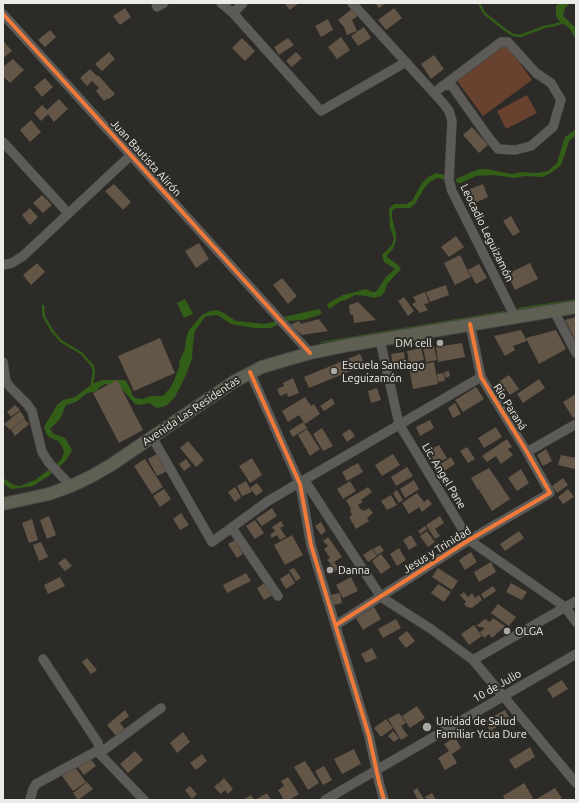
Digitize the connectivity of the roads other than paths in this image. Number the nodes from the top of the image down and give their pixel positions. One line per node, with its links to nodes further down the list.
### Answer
1 (221, 3): 4 (street)
2 (243, 3): 4 (street)
3 (352, 3): 6 (street, Leocadio Leguizamón)
4 (233, 13): 6 (street)
5 (3, 14): 10 (street, Juan Bautista Alirón)
6 (406, 62): 8 (street, Leocadio Leguizamón)
7 (444, 85): 7 (street); 8 (street)
8 (434, 93): 15 (street, Leocadio Leguizamón)
9 (3, 142): 11 (street)
10 (131, 155): 11 (street); 18 (street, Juan Bautista Alirón)
11 (68, 213): 12 (street)
12 (3, 265)
13 (576, 307): 14 (main road, Avenida Las Residentas)
14 (554, 311): 15 (main road, Avenida Las Residentas); 19 (street)
15 (515, 317): 16 (main road, Avenida Las Residentas)
16 (470, 324): 17 (main road, Avenida Las Residentas); 22 (street, Rio Paraná)
17 (380, 340): 18 (main road, Avenida Las Residentas); 23 (street, Lic. Angel Pane)
18 (310, 352): 21 (main road, Avenida Las Residentas)
19 (576, 353)
20 (3, 362): 28 (street)
21 (250, 372): 25 (main road, Avenida Las Residentas); 27 (street)
22 (481, 377): 23 (street); 26 (street, Rio Paraná)
23 (399, 424): 27 (street); 32 (street, Lic. Angel Pane)
24 (575, 428): 26 (street)
25 (152, 437): 28 (main road, Avenida Las Residentas); 31 (street)
26 (527, 452): 29 (street, Rio Paraná)
27 (303, 482): 31 (street); 34 (street); 38 (street)
28 (71, 486): 30 (main road, Avenida Las Residentas)
29 (550, 493): 32 (street, Jesus y Trinidad)
30 (3, 504)
31 (232, 528): 33 (street)
32 (469, 540): 34 (street, Jesus y Trinidad); 36 (street, Lic. Angel Pane)
33 (278, 596)
34 (381, 597): 38 (street, Jesus y Trinidad); 41 (street)
35 (576, 601): 36 (street)
36 (565, 607): 37 (street, Lic. Angel Pane); 41 (street)
37 (576, 622)
38 (336, 625): 45 (street)
39 (576, 654): 42 (street, 10 de Julio)
40 (43, 659): 44 (street)
41 (473, 660): 42 (street)
42 (503, 696): 45 (street, 10 de Julio); 46 (street)
43 (161, 708): 44 (street)
44 (98, 752): 47 (street); 48 (street)
45 (373, 772): 49 (street, 10 de Julio); 50 (street)
46 (576, 783)
47 (30, 800)
48 (144, 800)
49 (325, 800)
50 (384, 800)

